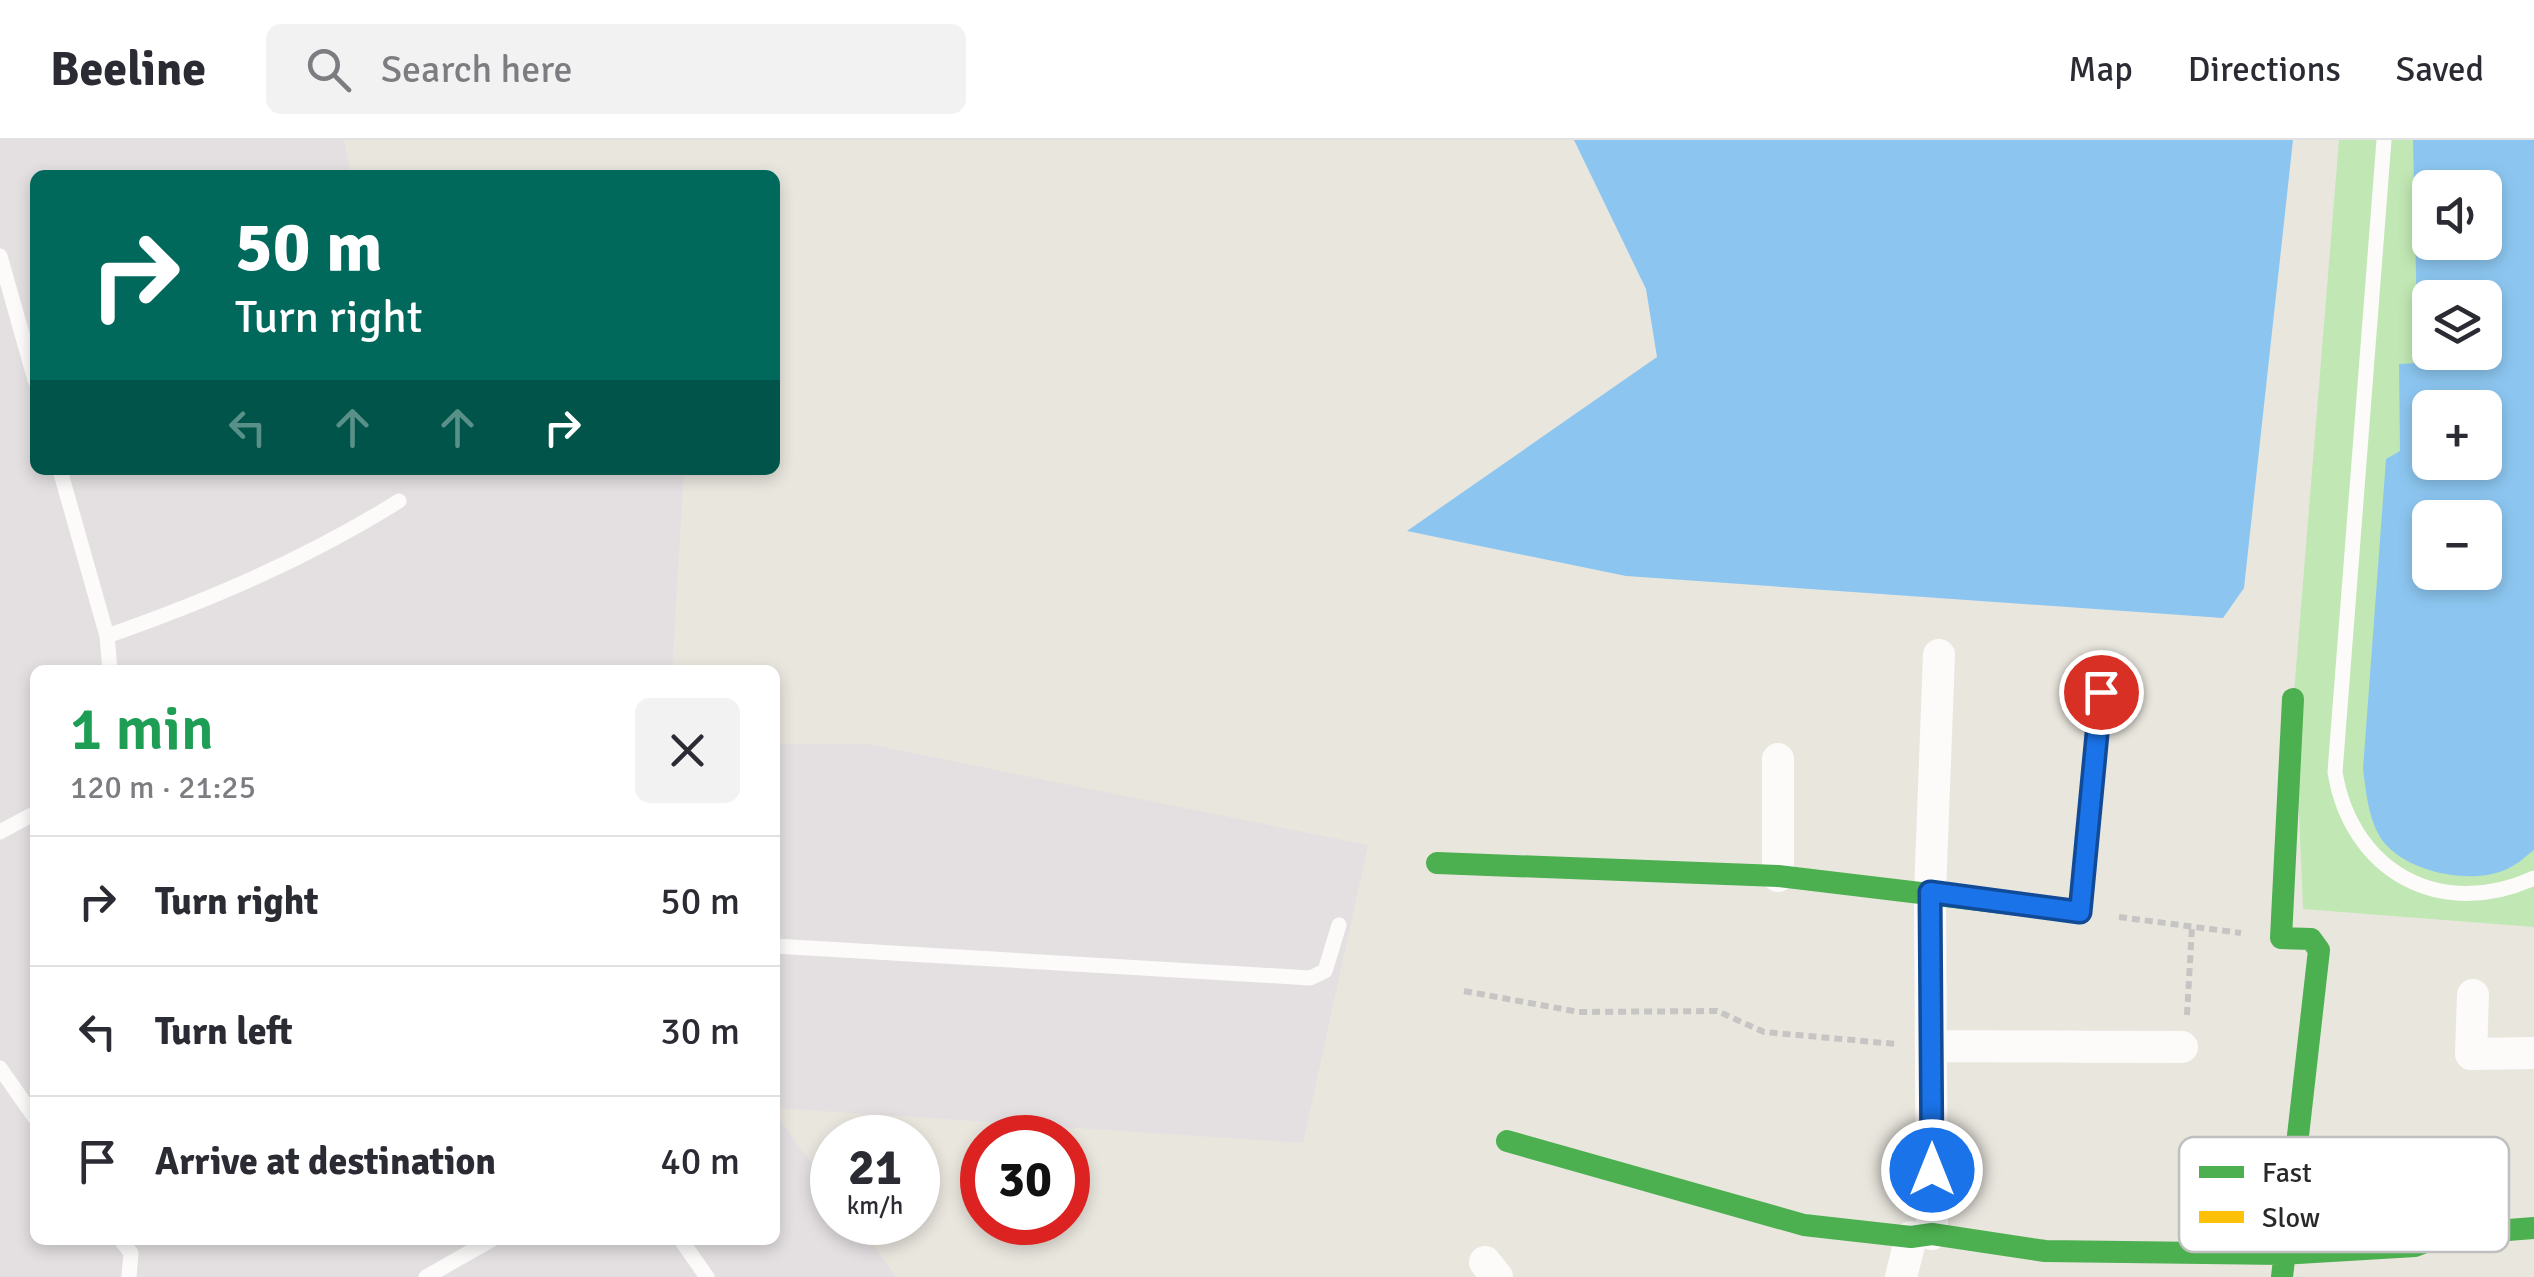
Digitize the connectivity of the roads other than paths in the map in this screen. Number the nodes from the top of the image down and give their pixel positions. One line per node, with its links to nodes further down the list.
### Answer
1 (2384, 140): 16 (lane)
2 (0, 256): 3 (lane)
3 (30, 362)
4 (61, 475): 6 (lane)
5 (399, 501): 6 (lane)
6 (106, 636): 8 (lane)
7 (1938, 655): 17 (street)
8 (109, 665)
9 (2101, 692): 17 (street)
10 (2294, 699): 26 (street)
11 (1778, 759): 15 (street)
12 (30, 816): 13 (lane)
13 (0, 832)
14 (1437, 863): 15 (street)
15 (1778, 876): 17 (street)
16 (2534, 878)
17 (1930, 892): 21 (street)
18 (1340, 924): 19 (lane)
19 (780, 946)
20 (2473, 995): 23 (street)
21 (1931, 1046): 22 (street); 30 (street)
22 (2182, 1047)
23 (2534, 1053)
24 (0, 1068): 25 (lane)
25 (30, 1111)
26 (2297, 1137)
27 (1506, 1142): 30 (street)
28 (2534, 1228): 29 (street)
29 (2509, 1230)
30 (1921, 1235): 35 (street); 39 (street)
31 (125, 1245): 36 (lane)
32 (482, 1245): 37 (lane)
33 (685, 1245): 38 (lane)
34 (2373, 1252): 35 (street)
35 (2282, 1265)
36 (129, 1277)
37 (426, 1277)
38 (708, 1277)
39 (1900, 1277)

